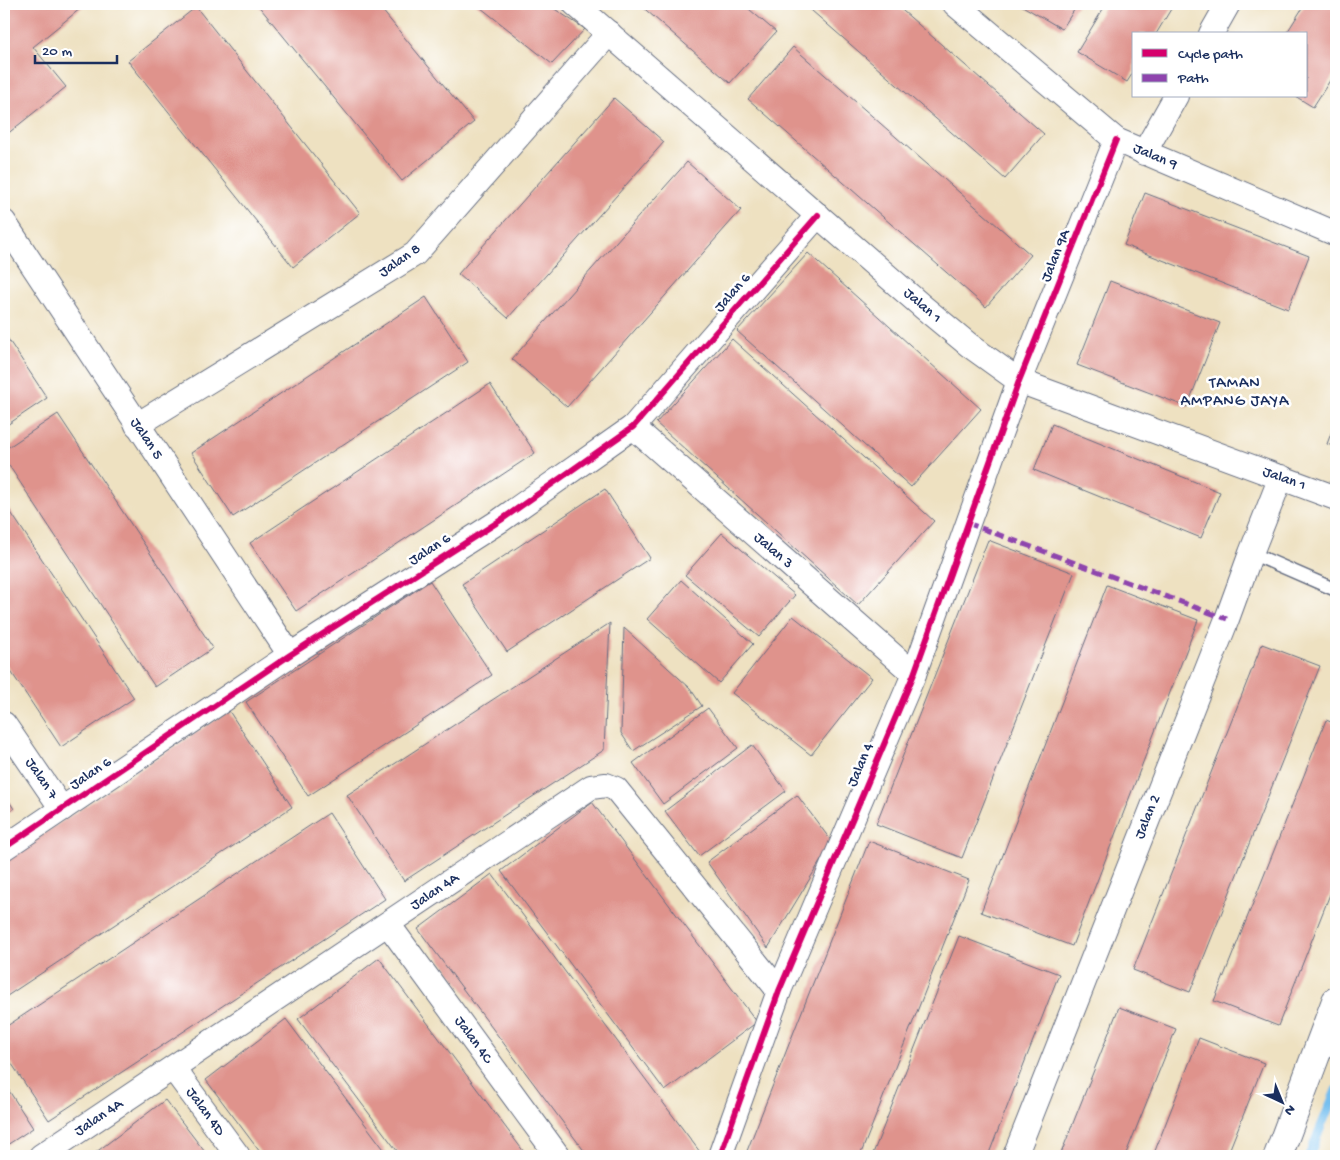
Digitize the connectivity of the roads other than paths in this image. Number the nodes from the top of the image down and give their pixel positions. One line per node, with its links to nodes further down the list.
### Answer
1 (575, 4): 5 (street, Jalan 1)
2 (956, 4): 7 (street, Jalan 9)
3 (1228, 4): 4 (street)
4 (1212, 32)
5 (609, 33): 9 (street, Jalan 1); 13 (street, Jalan 8)
6 (1175, 98): 8 (street)
7 (1116, 140): 8 (street, Jalan 9); 12 (street, Jalan 9A)
8 (1144, 153): 11 (street, Jalan 9)
9 (818, 215): 12 (street, Jalan 1); 14 (street, Jalan 6)
10 (4, 222): 13 (street, Jalan 5)
11 (1334, 233)
12 (1019, 381): 15 (street, Jalan 1); 20 (street, Jalan 4)
13 (136, 425): 19 (street, Jalan 5)
14 (633, 427): 19 (street, Jalan 6); 20 (street, Jalan 3)
15 (1281, 477): 16 (street, Jalan 1); 17 (street, Jalan 2)
16 (1336, 498)
17 (1251, 553): 18 (lane); 32 (street, Jalan 2)
18 (1336, 590)
19 (290, 655): 22 (street, Jalan 6)
20 (914, 674): 25 (street, Jalan 4)
21 (4, 724): 22 (street, Jalan 7)
22 (62, 809): 23 (street, Jalan 6)
23 (4, 848)
24 (388, 924): 25 (street, Jalan 4A); 27 (street, Jalan 4A); 30 (street, Jalan 4C)
25 (779, 991): 31 (street, Jalan 4)
26 (1336, 1001): 33 (street)
27 (173, 1068): 28 (street, Jalan 4A); 29 (street, Jalan 4D)
28 (41, 1156)
29 (238, 1156)
30 (558, 1156)
31 (720, 1156)
32 (1015, 1156)
33 (1278, 1156)

